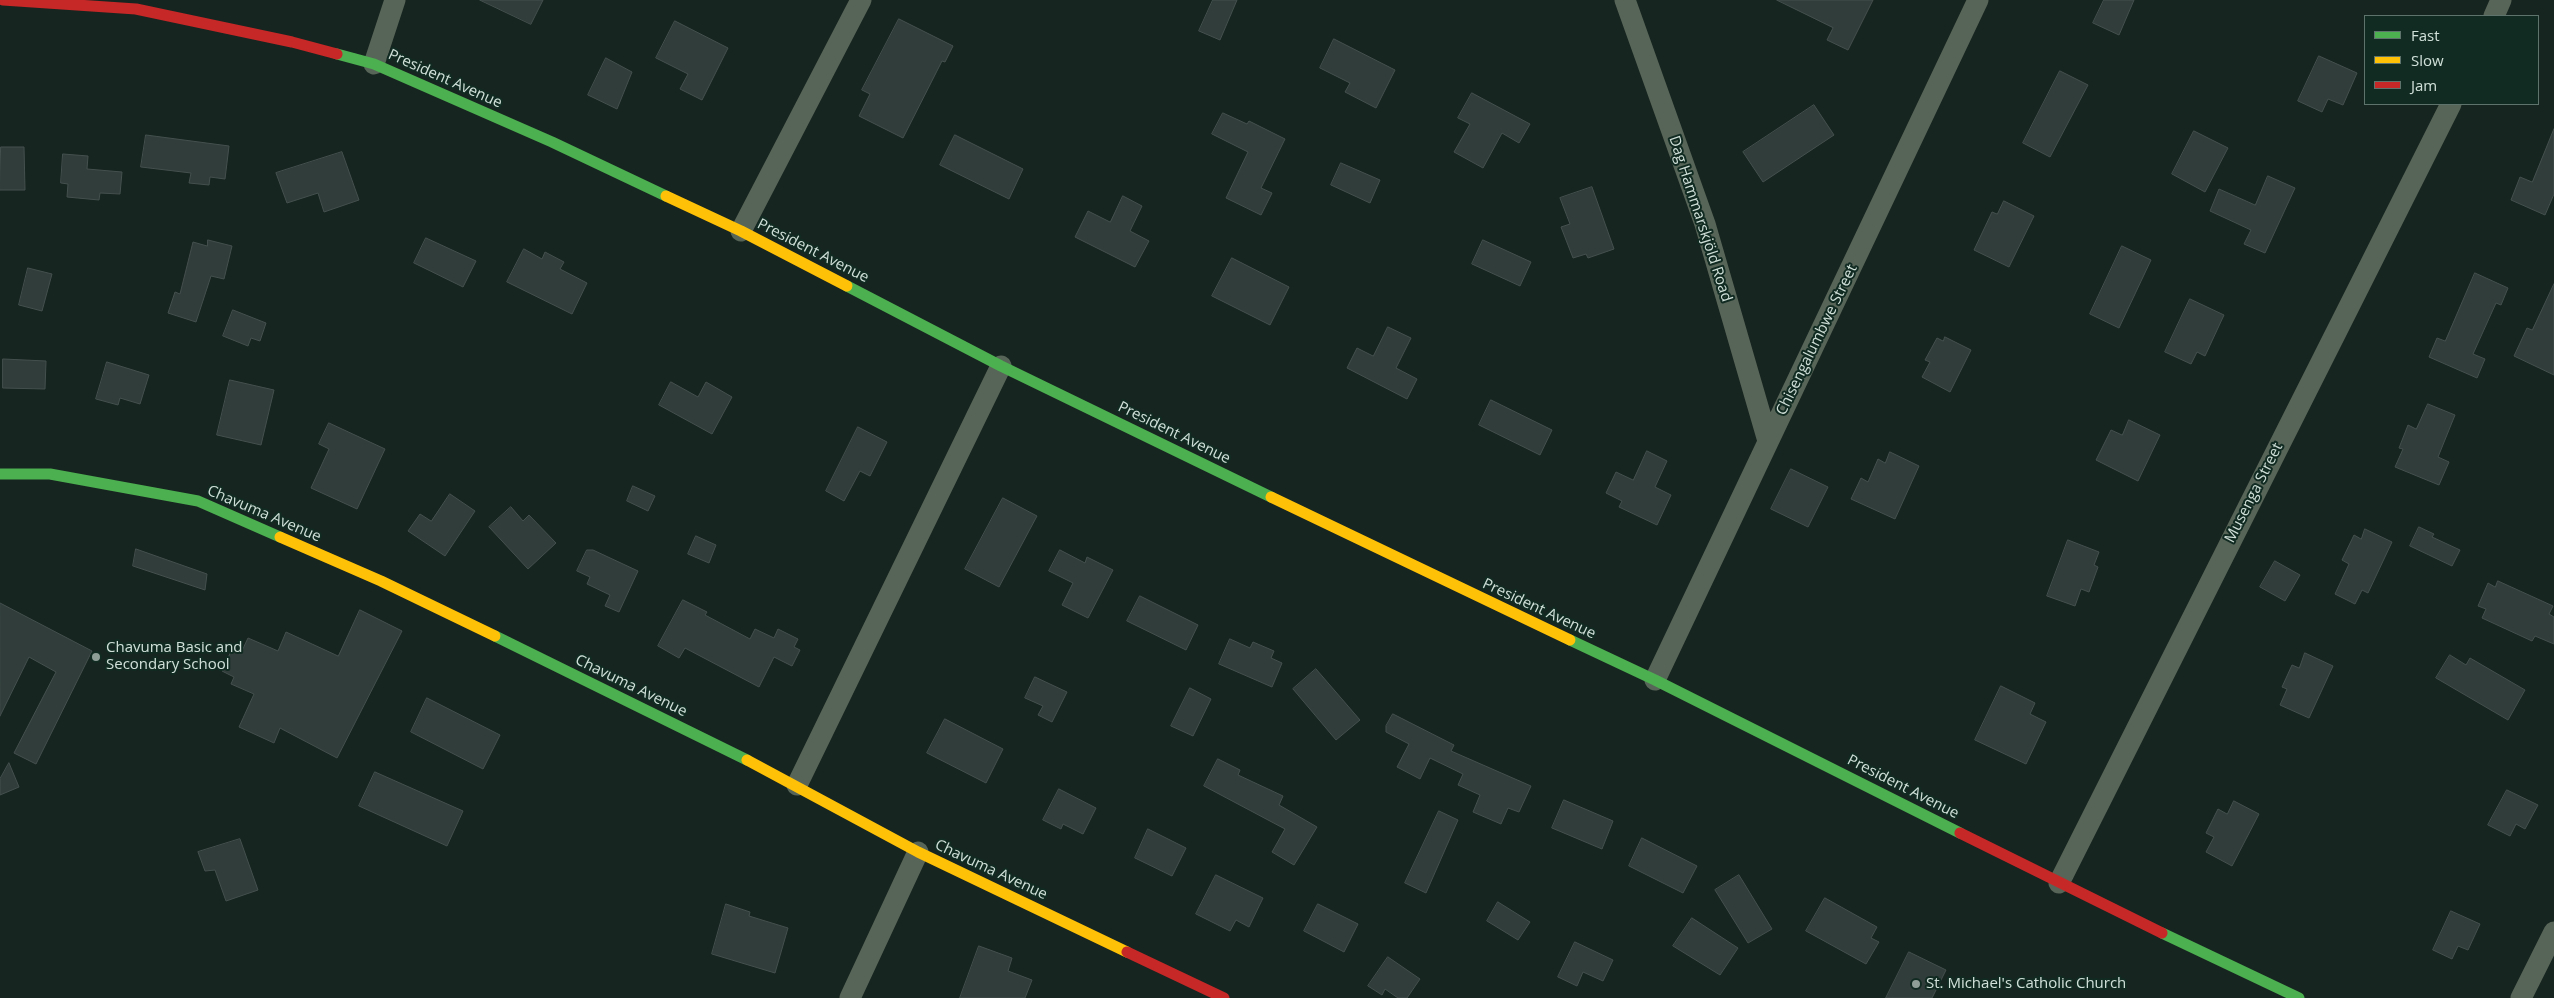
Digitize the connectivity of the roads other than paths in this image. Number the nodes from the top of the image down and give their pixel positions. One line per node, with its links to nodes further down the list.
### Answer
1 (3, 0): 8 (street, President Avenue)
2 (396, 0): 8 (street)
3 (861, 0): 10 (street)
4 (1626, 0): 12 (street, Dag Hammarskjöld Road)
5 (1977, 0): 12 (street); 14 (street, Chisengalumbwe Street)
6 (2501, 0): 7 (street)
7 (2494, 15)
8 (374, 64): 10 (street, President Avenue)
9 (2450, 105): 17 (street, Musenga Street)
10 (741, 231): 11 (street, President Avenue)
11 (1001, 366): 14 (street, President Avenue); 15 (street)
12 (1768, 441): 14 (street)
13 (0, 474): 15 (street, Chavuma Avenue)
14 (1654, 680): 17 (street, President Avenue)
15 (797, 785): 16 (street, Chavuma Avenue)
16 (918, 852): 19 (street); 20 (street, Chavuma Avenue)
17 (2059, 883): 21 (street, President Avenue)
18 (2554, 932): 22 (street)
19 (850, 998)
20 (1224, 998)
21 (2300, 998)
22 (2521, 998)

